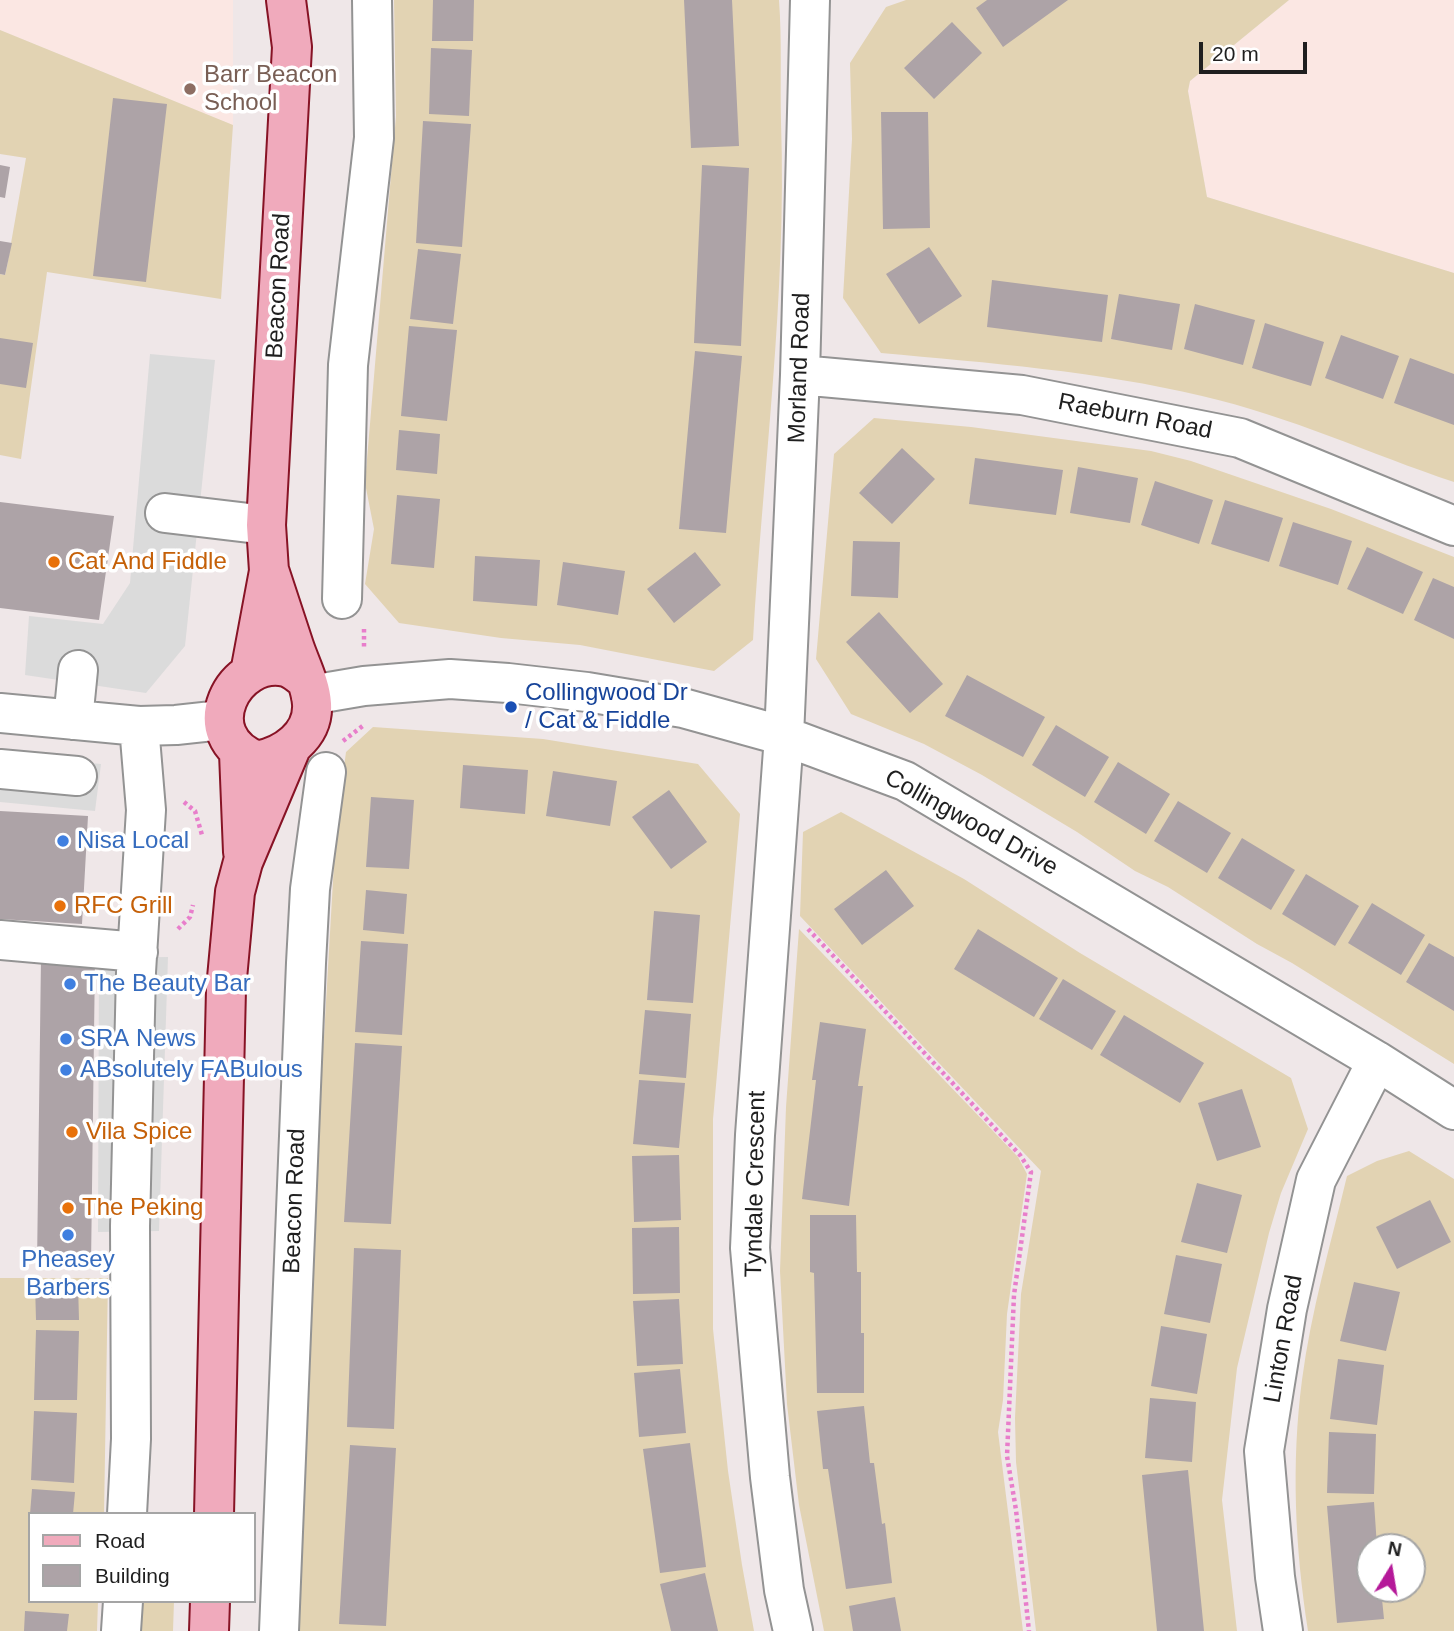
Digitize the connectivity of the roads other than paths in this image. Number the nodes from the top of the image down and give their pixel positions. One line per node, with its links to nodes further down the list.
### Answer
1 (286, 0): 6 (main road, Beacon Road)
2 (372, 0): 9 (street)
3 (810, 0): 4 (street, Morland Road)
4 (800, 375): 7 (street, Raeburn Road); 16 (street, Morland Road)
5 (165, 513): 6 (street)
6 (266, 525): 8 (main road, Beacon Road)
7 (1454, 526)
8 (269, 571): 11 (main road, Beacon Road); 12 (main road, Beacon Road)
9 (342, 598)
10 (78, 670): 14 (street)
11 (250, 673): 12 (main road); 17 (main road, Beacon Road)
12 (308, 687): 16 (street, Collingwood Drive); 18 (main road, Beacon Road)
13 (0, 713): 14 (street)
14 (73, 720): 15 (street)
15 (139, 726): 17 (street); 24 (street)
16 (783, 736): 25 (street, Collingwood Drive); 34 (street, Tyndale Crescent)
17 (230, 737): 18 (main road); 22 (main road, Beacon Road)
18 (291, 748): 22 (main road, Beacon Road)
19 (0, 769): 21 (street)
20 (326, 772): 33 (street, Beacon Road)
21 (77, 776)
22 (243, 862): 28 (main road, Beacon Road)
23 (0, 940): 24 (street)
24 (138, 952): 27 (street)
25 (1377, 1061): 26 (street, Collingwood Drive); 35 (street, Linton Road)
26 (1454, 1110)
27 (127, 1512)
28 (214, 1512)
29 (123, 1603): 31 (street)
30 (210, 1603): 32 (main road)
31 (121, 1631)
32 (209, 1631)
33 (279, 1631)
34 (793, 1631)
35 (1283, 1631)

